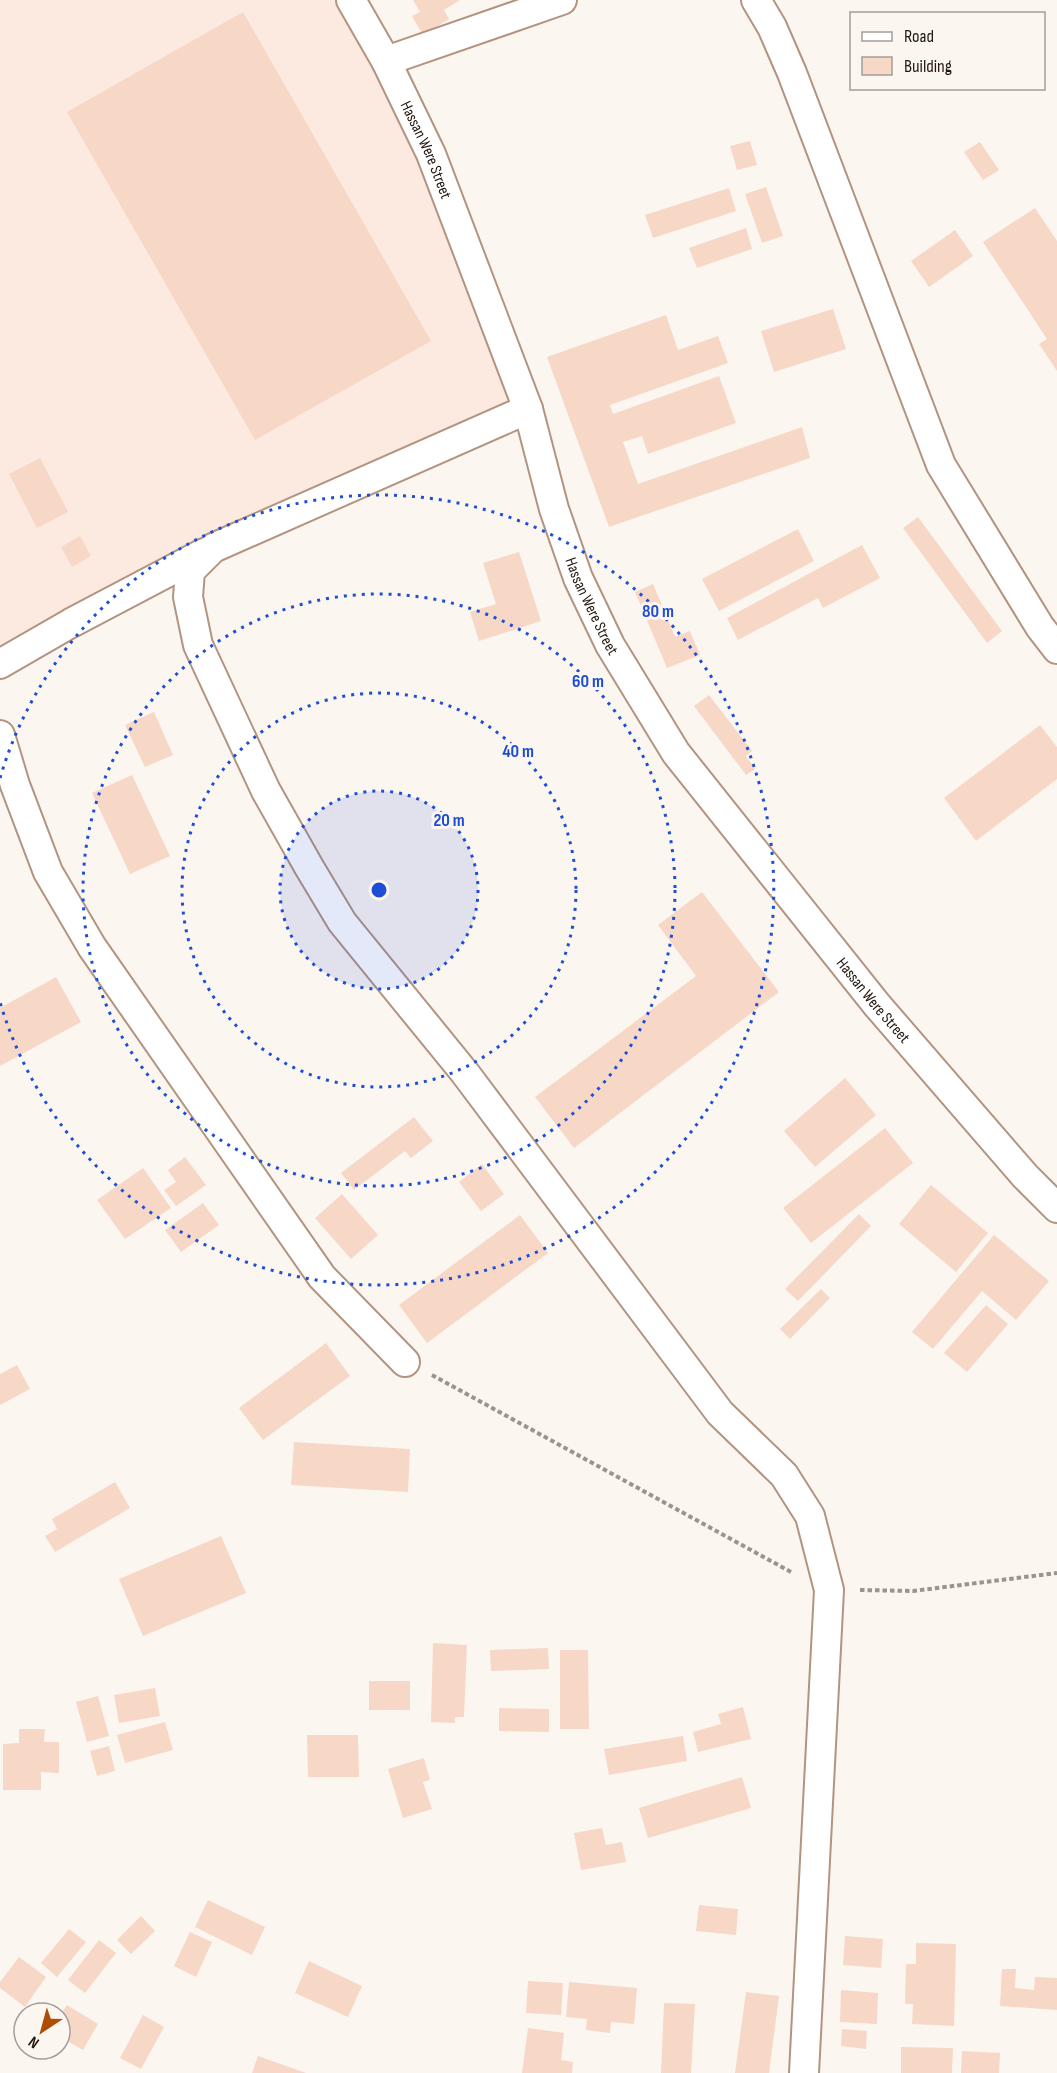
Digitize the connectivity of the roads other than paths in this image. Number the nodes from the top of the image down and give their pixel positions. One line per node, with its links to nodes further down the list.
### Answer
1 (351, 0): 4 (street, Hassan Were Street)
2 (561, 0): 4 (street)
3 (756, 0): 7 (street)
4 (386, 61): 5 (street, Hassan Were Street)
5 (528, 409): 6 (street); 10 (street, Hassan Were Street)
6 (213, 548): 8 (street); 12 (street)
7 (1057, 649)
8 (0, 664)
9 (0, 735): 11 (street)
10 (1057, 1208)
11 (405, 1362)
12 (804, 2073)

